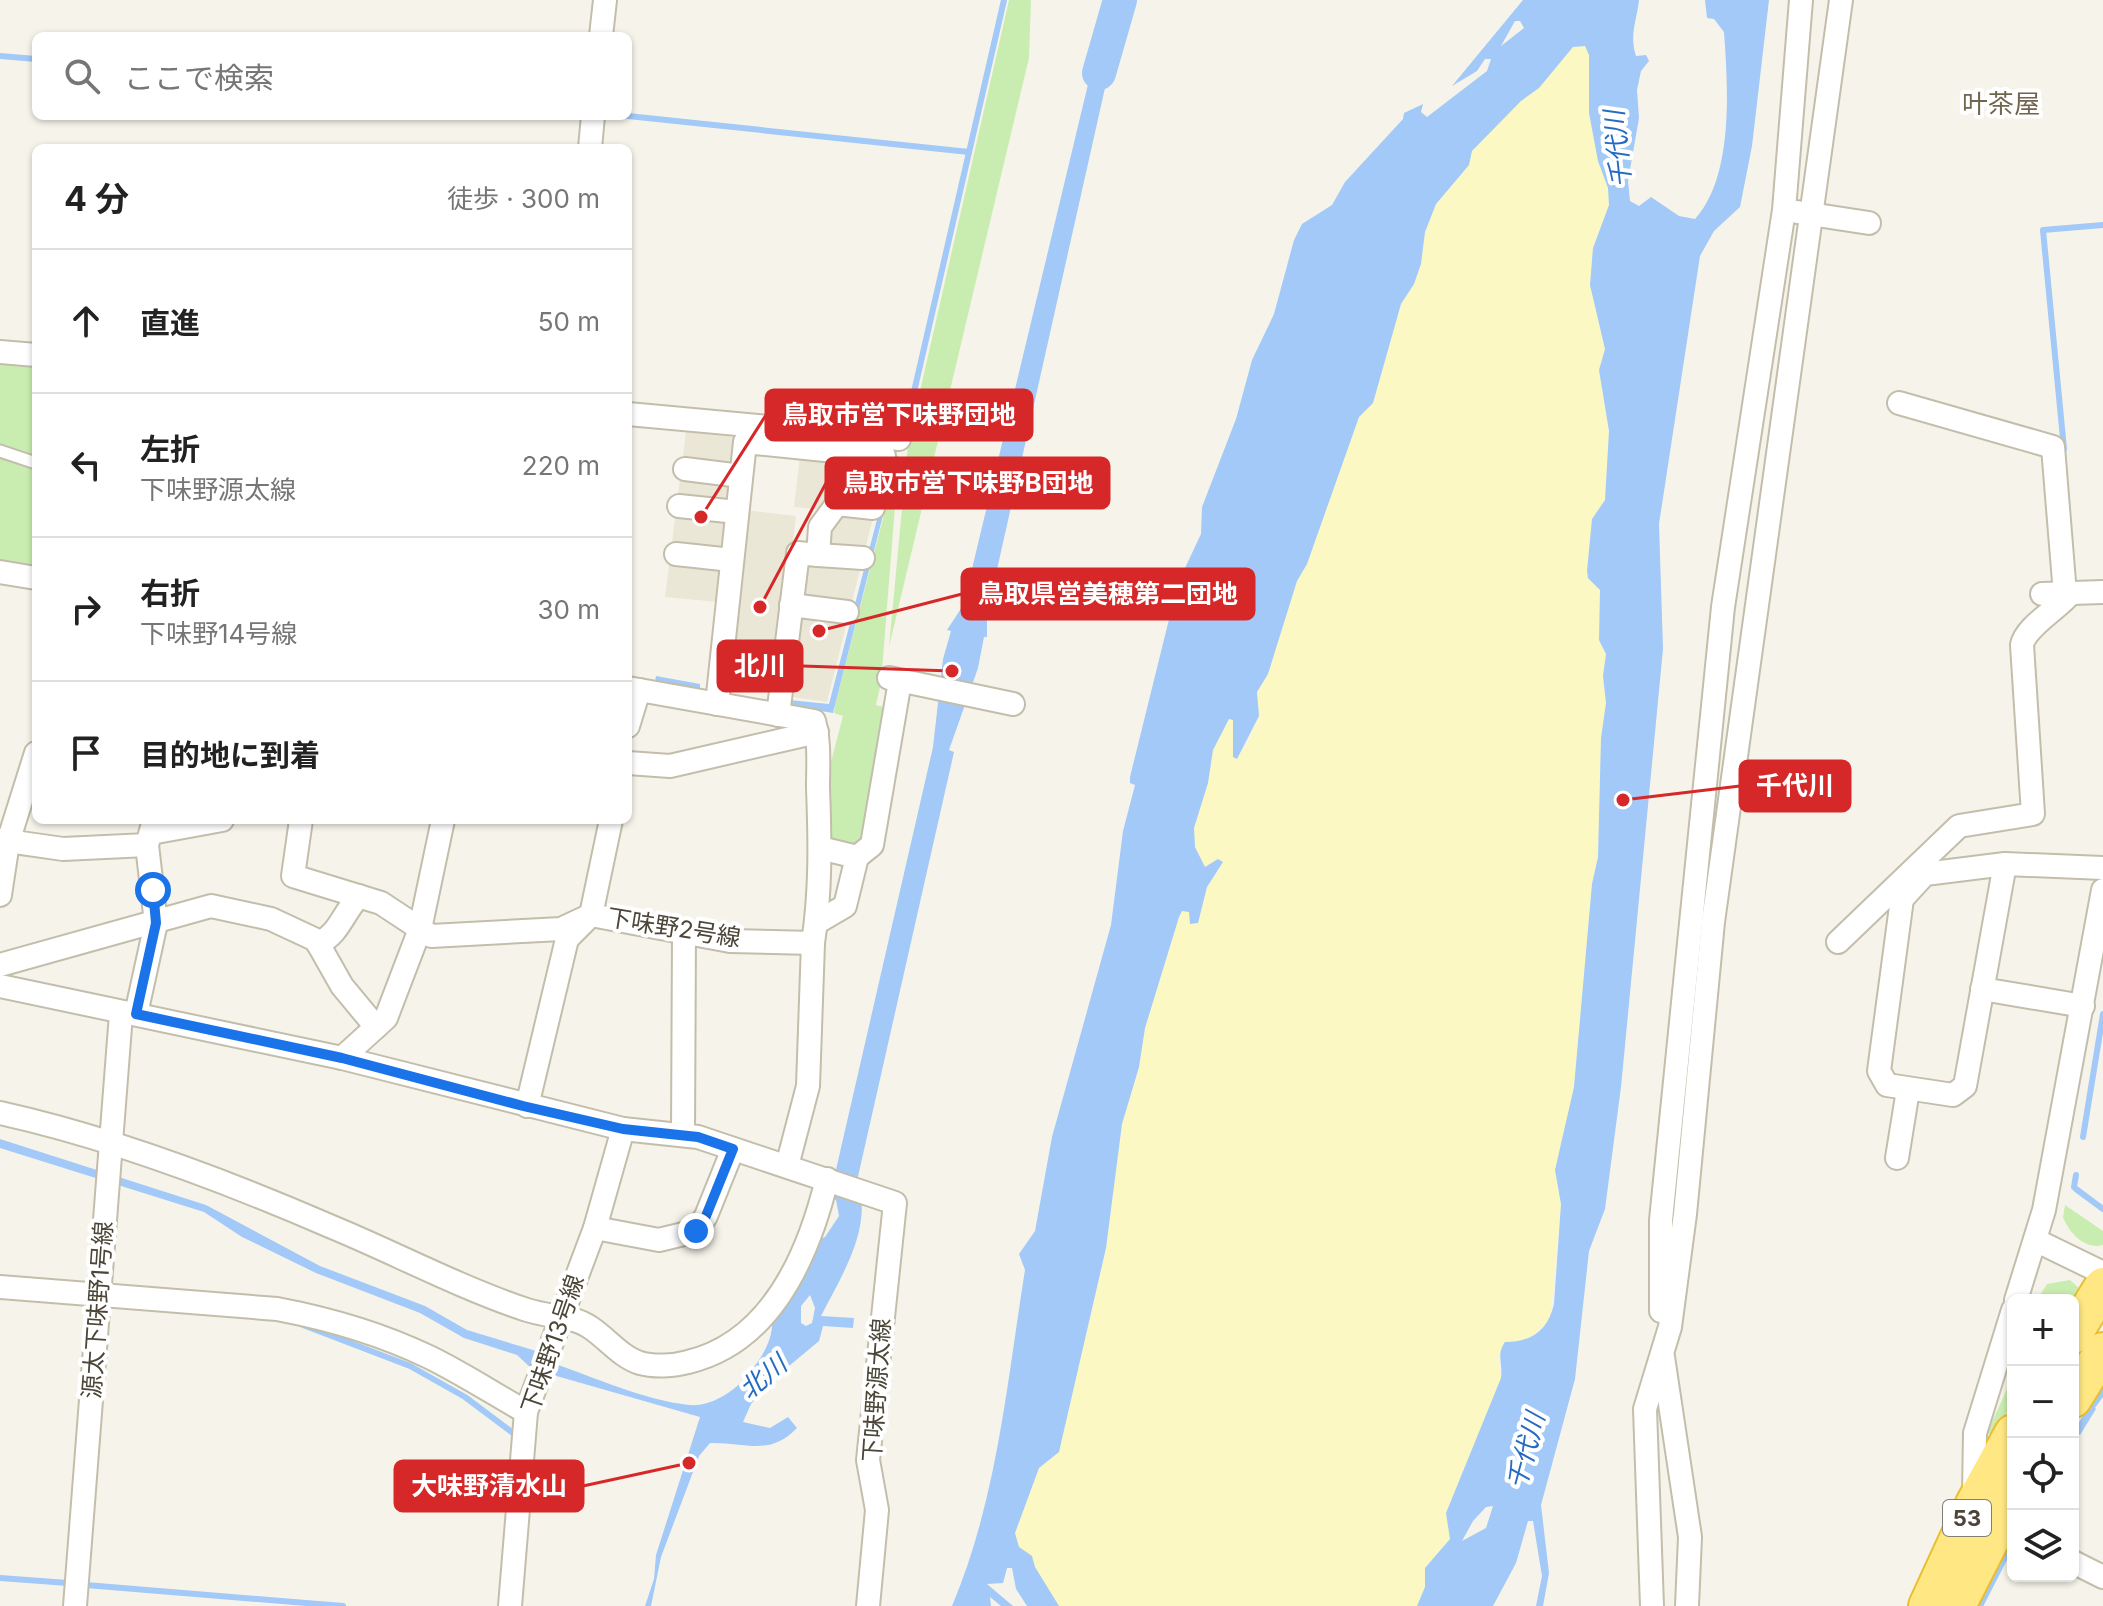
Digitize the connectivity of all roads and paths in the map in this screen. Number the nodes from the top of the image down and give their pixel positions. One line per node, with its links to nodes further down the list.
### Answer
1 (605, 0): 4 (street)
2 (1801, 0): 7 (street)
3 (1841, 0): 8 (street)
4 (601, 32)
5 (593, 120): 6 (street)
6 (590, 144)
7 (1784, 210): 8 (street); 88 (street)
8 (1810, 214): 9 (street); 88 (street)
9 (1869, 223)
10 (0, 352): 11 (street)
11 (32, 355)
12 (1899, 403): 30 (street)
13 (632, 414): 15 (street)
14 (0, 451): 16 (lane)
15 (840, 451): 18 (street); 19 (street)
16 (32, 462)
17 (685, 469): 18 (street)
18 (741, 476): 22 (street)
19 (837, 504): 21 (street); 24 (street)
20 (679, 506): 22 (street)
21 (873, 508)
22 (737, 512): 26 (street)
23 (676, 554): 26 (street)
24 (818, 555): 25 (street); 32 (street)
25 (863, 558)
26 (732, 560): 35 (street)
27 (0, 572): 28 (street)
28 (32, 577)
29 (2103, 592): 30 (street)
30 (2068, 593): 31 (street); 59 (street)
31 (2042, 594)
32 (791, 605): 33 (street); 37 (street)
33 (847, 612)
34 (634, 689): 35 (street)
35 (717, 704): 37 (street)
36 (1013, 704): 48 (street)
37 (778, 715): 38 (street)
38 (817, 732): 39 (street); 47 (street)
39 (632, 763)
40 (32, 764): 46 (street)
41 (200, 824): 45 (street)
42 (300, 824): 53 (street, 下味野2号線)
43 (442, 824): 56 (street)
44 (610, 824): 54 (street)
45 (151, 833): 46 (street); 55 (street, 源太下味野1号線)
46 (4, 841): 52 (street)
47 (820, 848): 48 (street); 58 (street)
48 (857, 857): 58 (street)
49 (2005, 864): 50 (street); 63 (street); 68 (street)
50 (2103, 868)
51 (2103, 890): 64 (street)
52 (0, 895)
53 (359, 896): 56 (street, 下味野2号線); 60 (street)
54 (591, 915): 56 (street, 下味野2号線); 57 (street, 下味野2号線); 69 (street)
55 (156, 923): 60 (street); 61 (street); 65 (street, 源太下味野1号線)
56 (420, 929): 66 (street)
57 (684, 933): 58 (street, 下味野2号線); 72 (street)
58 (815, 933): 76 (street)
59 (1838, 942)
60 (318, 944): 66 (street)
61 (0, 965)
62 (0, 986): 65 (street)
63 (1982, 989): 64 (street); 68 (street)
64 (2083, 1006): 79 (street)
65 (129, 1014): 67 (street); 74 (street, 源太下味野1号線)
66 (376, 1027): 67 (street)
67 (342, 1058): 69 (street)
68 (1908, 1090): 75 (street)
69 (527, 1106): 71 (street)
70 (0, 1113): 74 (street)
71 (623, 1129): 72 (street); 78 (street, 下味野13号線)
72 (683, 1135): 73 (street)
73 (733, 1149): 76 (street); 78 (street)
74 (110, 1153): 84 (street, 源太下味野1号線); 85 (street)
75 (1897, 1158)
76 (787, 1166): 77 (street)
77 (830, 1180): 85 (street); 98 (street, 下味野源太線)
78 (595, 1228): 85 (street, 下味野13号線)
79 (2035, 1240): 80 (street); 83 (street)
80 (2103, 1273)
81 (2103, 1286): 86 (highway)
82 (0, 1287): 84 (street)
83 (2018, 1294)
84 (100, 1295): 91 (street); 96 (street, 源太下味野1号線)
85 (561, 1319): 91 (street, 下味野13号線)
86 (2079, 1325)
87 (2007, 1329): 93 (street)
88 (1661, 1351): 99 (street); 100 (street)
89 (2103, 1351): 90 (highway)
90 (2079, 1389)
91 (526, 1412): 97 (street, 下味野13号線)
92 (2012, 1438): 93 (highway, 53)
93 (2000, 1510): 101 (highway, 53); 102 (highway, 53)
94 (2079, 1565): 95 (street)
95 (2103, 1577)
96 (75, 1606)
97 (510, 1606)
98 (868, 1606)
99 (1652, 1606)
100 (1687, 1606)
101 (1927, 1606)
102 (1957, 1606)

